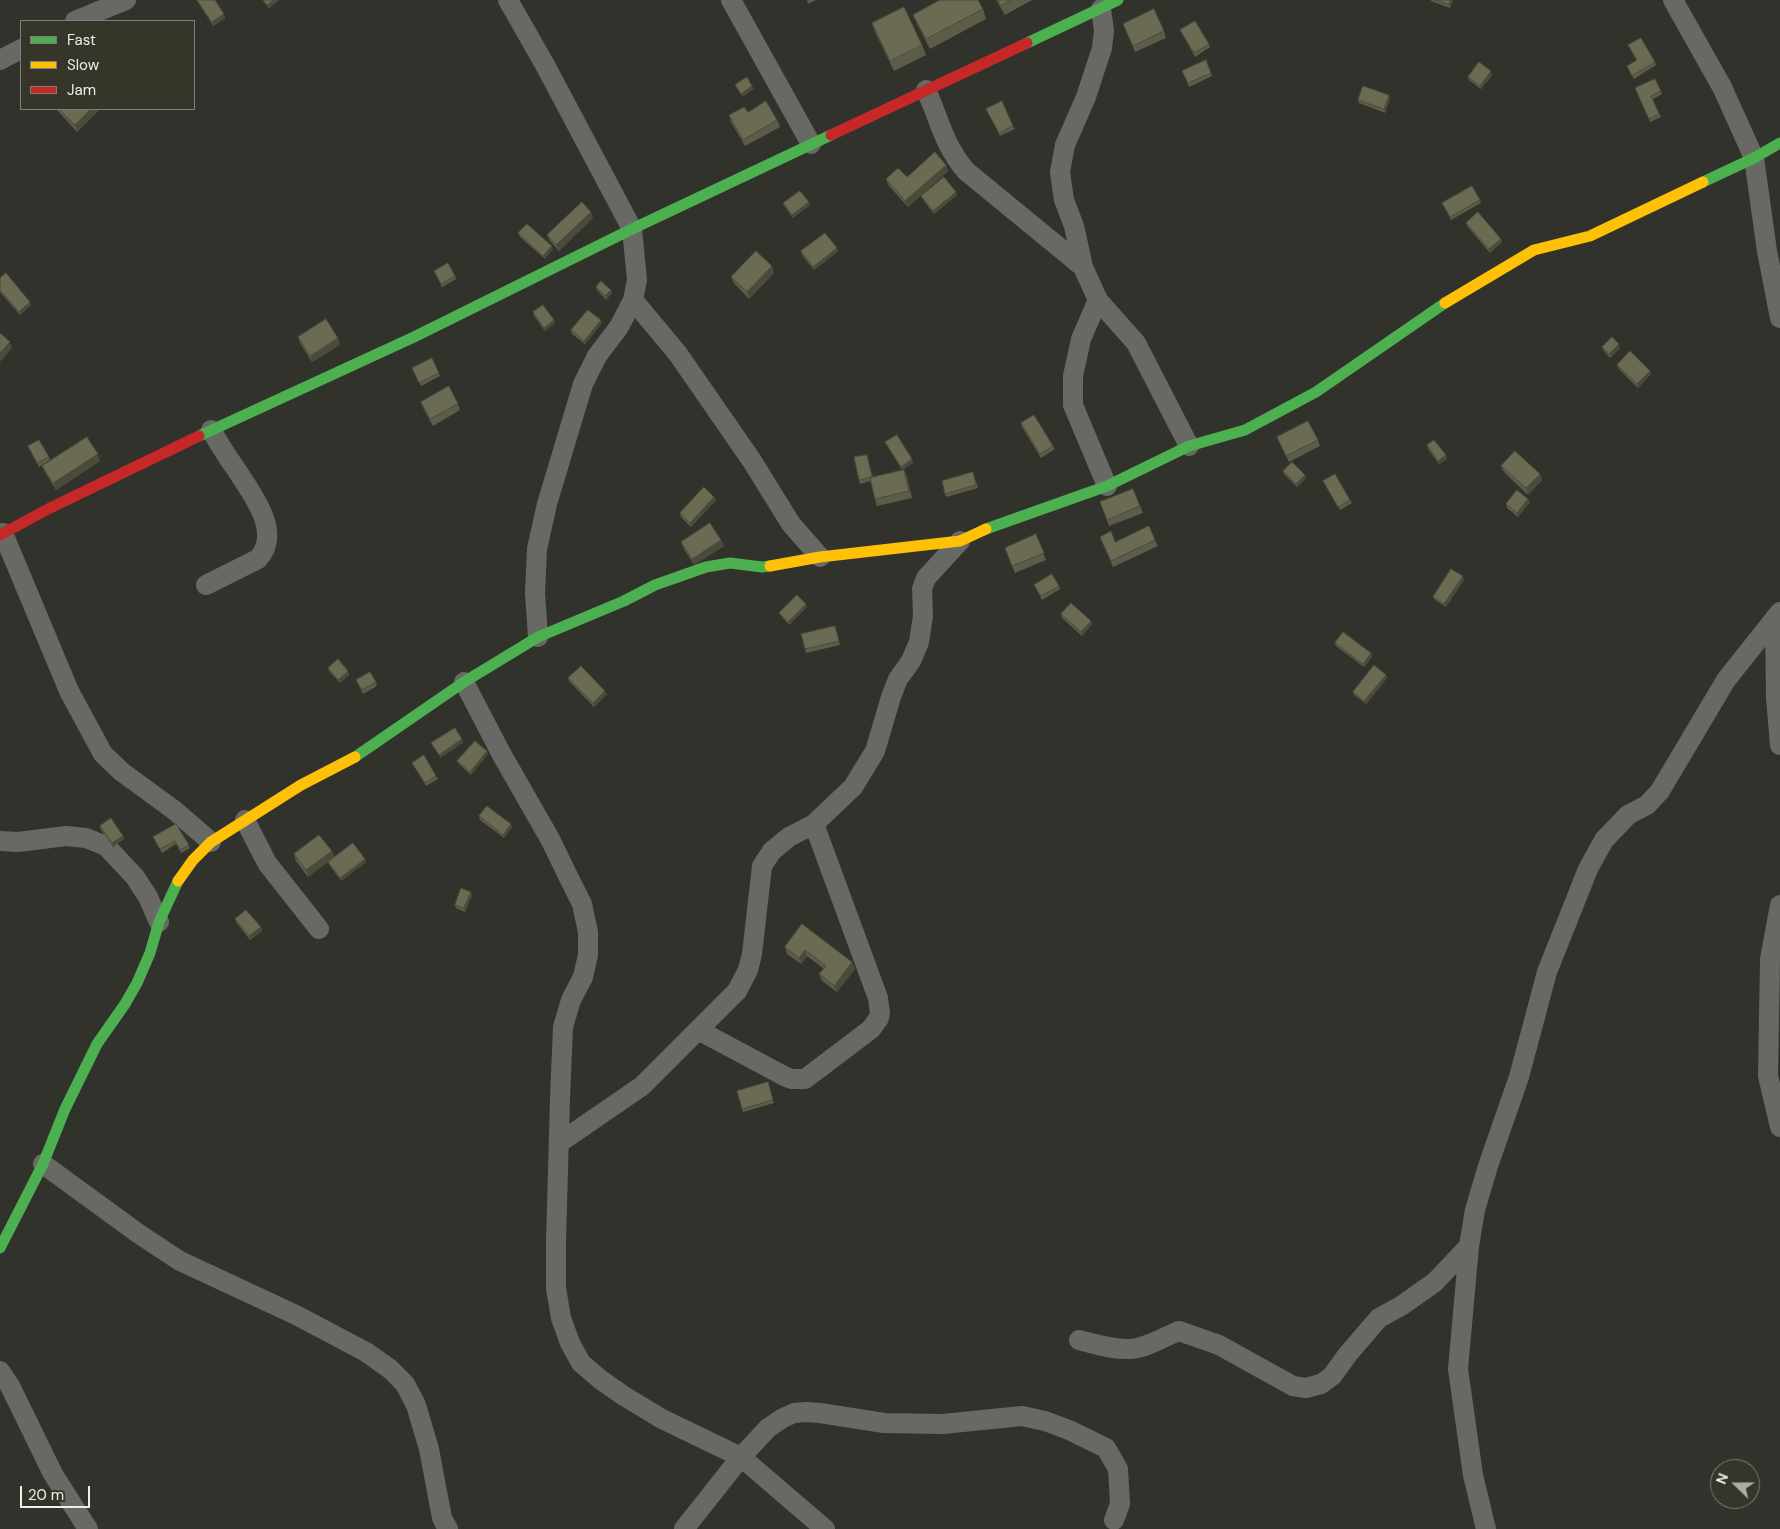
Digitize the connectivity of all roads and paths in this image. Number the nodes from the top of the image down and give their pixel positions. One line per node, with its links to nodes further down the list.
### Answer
1 (126, 0): 7 (street)
2 (508, 0): 14 (street)
3 (731, 0): 12 (street)
4 (1118, 0): 6 (street)
5 (1673, 0): 13 (street)
6 (1101, 9): 10 (street); 15 (street)
7 (77, 20)
8 (20, 50): 9 (street)
9 (0, 60)
10 (926, 90): 12 (street); 15 (street)
11 (1780, 143): 13 (street)
12 (811, 144): 14 (street)
13 (1754, 158): 18 (street); 20 (street)
14 (632, 228): 16 (street); 19 (street)
15 (1084, 267): 17 (street)
16 (633, 300): 24 (street); 27 (street)
17 (1098, 300): 20 (street); 21 (street)
18 (1780, 318)
19 (211, 430): 22 (street); 25 (street)
20 (1189, 446): 21 (street)
21 (1107, 486): 23 (street)
22 (2, 534): 33 (street)
23 (960, 541): 24 (street); 31 (street)
24 (820, 557): 27 (street)
25 (206, 585)
26 (1778, 615): 29 (street); 41 (street)
27 (538, 637): 28 (street)
28 (464, 682): 30 (street); 39 (street)
29 (1780, 745)
30 (244, 820): 33 (street); 36 (street)
31 (814, 824): 37 (street); 37 (street)
32 (0, 841): 35 (street)
33 (211, 842): 35 (street)
34 (1780, 905): 38 (street)
35 (159, 922): 40 (street)
36 (319, 929)
37 (698, 1030): 39 (street)
38 (1780, 1126)
39 (559, 1143): 45 (street)
40 (43, 1164): 42 (street); 48 (street)
41 (1469, 1246): 43 (street); 51 (street)
42 (0, 1248)
43 (1079, 1340)
44 (0, 1371): 47 (street)
45 (741, 1457): 46 (street); 49 (street); 50 (street)
46 (1114, 1520)
47 (88, 1529)
48 (448, 1529)
49 (684, 1529)
50 (825, 1529)
51 (1486, 1529)

